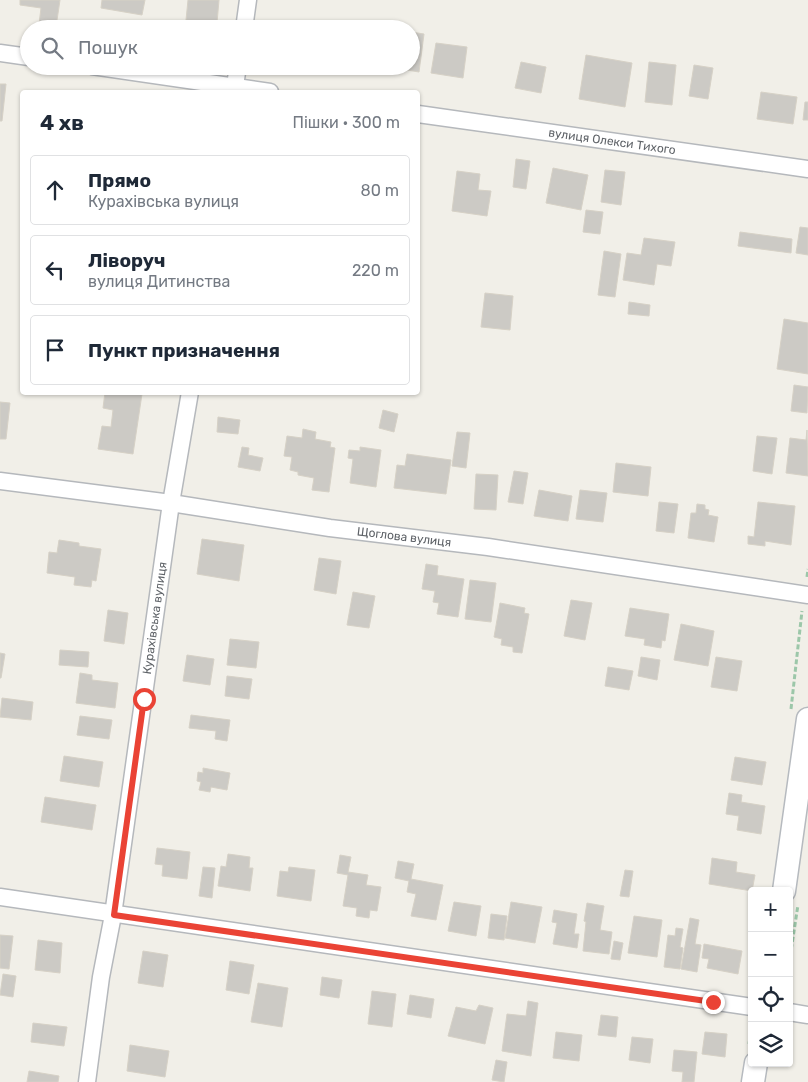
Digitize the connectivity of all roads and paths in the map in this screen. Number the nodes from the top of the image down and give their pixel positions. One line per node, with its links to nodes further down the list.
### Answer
1 (248, 0): 2 (street)
2 (245, 20)
3 (0, 53): 4 (street)
4 (20, 56)
5 (145, 75): 7 (street)
6 (236, 75): 7 (street)
7 (234, 90)
8 (420, 114): 9 (street, вулиця Олекси Тихого)
9 (808, 169)
10 (189, 395): 12 (street, Курахівська вулиця)
11 (0, 481): 12 (street, Щоглова вулиця)
12 (170, 503): 13 (street, Щоглова вулиця); 17 (street, Курахівська вулиця)
13 (808, 595)
14 (808, 719): 15 (main road)
15 (785, 887)
16 (0, 897): 17 (street)
17 (114, 915): 18 (street); 22 (street, Курахівська вулиця)
18 (748, 1006)
19 (793, 1013): 20 (street)
20 (808, 1015)
21 (756, 1067): 23 (main road)
22 (88, 1082)
23 (754, 1082)

